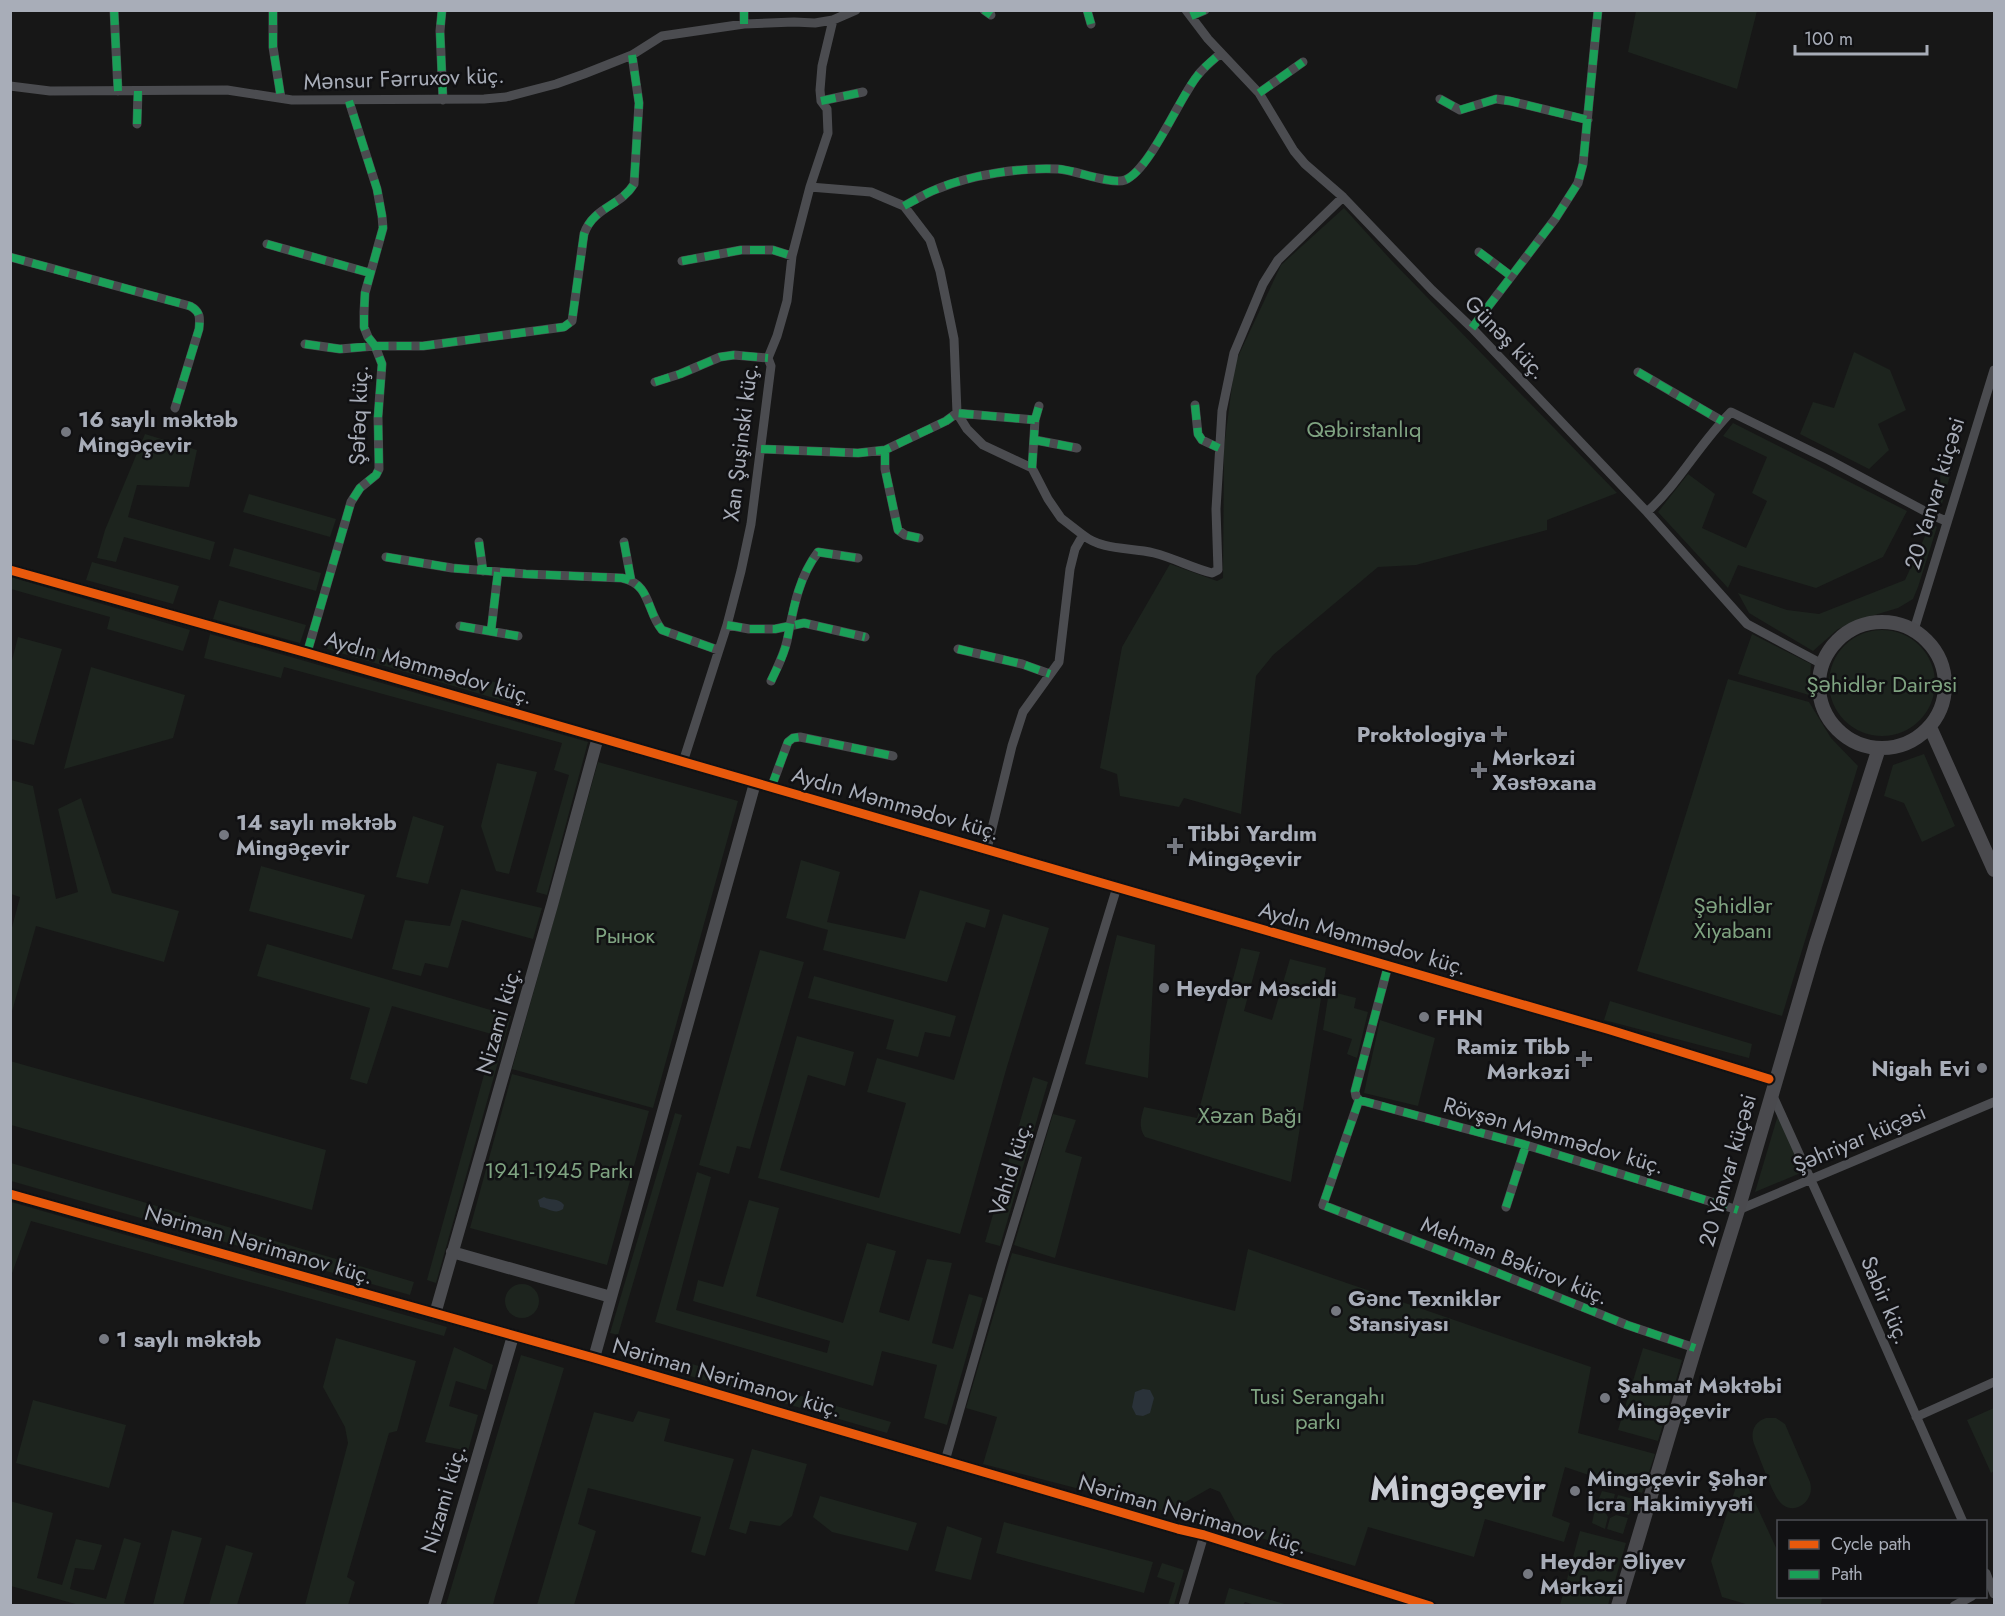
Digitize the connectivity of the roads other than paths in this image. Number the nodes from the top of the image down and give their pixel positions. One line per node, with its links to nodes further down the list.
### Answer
1 (114, 10): 17 (street)
2 (273, 10): 21 (street)
3 (442, 10): 23 (street)
4 (744, 10): 11 (street)
5 (856, 10): 10 (street, Mənsur Fərruxov küç.)
6 (1087, 10): 12 (street)
7 (1205, 10): 9 (street)
8 (1598, 10): 26 (street)
9 (1189, 13): 13 (street, Günəş küç.)
10 (833, 20): 11 (street, Mənsur Fərruxov küç.); 25 (street, Xan Şuşinski küç.)
11 (744, 24): 14 (street, Mənsur Fərruxov küç.)
12 (1091, 24)
13 (1221, 53): 20 (street, Günəş küç.); 30 (street)
14 (632, 55): 23 (street, Mənsur Fərruxov küç.); 40 (street)
15 (1304, 62): 20 (street)
16 (10, 86): 17 (street, Mənsur Fərruxov küç.)
17 (118, 91): 18 (street, Mənsur Fərruxov küç.)
18 (138, 91): 21 (street, Mənsur Fərruxov küç.); 27 (street)
19 (863, 92): 25 (street)
20 (1259, 93): 29 (street, Günəş küç.)
21 (281, 98): 24 (street, Mənsur Fərruxov küç.)
22 (1440, 99): 26 (street)
23 (443, 100): 24 (street, Mənsur Fərruxov küç.)
24 (349, 101): 36 (street, Şəfəq küç.)
25 (821, 102): 28 (street, Xan Şuşinski küç.)
26 (1588, 120): 37 (street)
27 (137, 124)
28 (810, 187): 30 (street); 33 (street, Xan Şuşinski küç.)
29 (1343, 197): 38 (street, Günəş küç.); 54 (street)
30 (904, 206): 49 (street)
31 (267, 244): 36 (street)
32 (1479, 252): 37 (street)
33 (792, 255): 35 (street); 41 (street, Xan Şuşinski küç.)
34 (10, 257): 48 (street)
35 (682, 261)
36 (370, 273): 40 (street, Şəfəq küç.)
37 (1511, 276): 38 (street)
38 (1472, 328): 58 (street, Günəş küç.)
39 (305, 344): 40 (street)
40 (375, 346): 79 (street, Şəfəq küç.)
41 (768, 357): 44 (street); 55 (street, Xan Şuşinski küç.)
42 (1995, 370): 45 (street, 20 Yanvar küçəsi)
43 (1638, 372): 51 (street)
44 (655, 382)
45 (1991, 393): 59 (street, 20 Yanvar küçəsi)
46 (1195, 405): 54 (street)
47 (1039, 406): 50 (street)
48 (175, 408)
49 (957, 413): 50 (street); 56 (street); 57 (street)
50 (1035, 420): 52 (street)
51 (1722, 421): 58 (street); 59 (street)
52 (1035, 440): 53 (street); 57 (street)
53 (1077, 448)
54 (1219, 448): 60 (street)
55 (760, 449): 56 (street); 70 (street, Xan Şuşinski küç.)
56 (885, 450): 61 (street)
57 (1032, 468): 60 (street)
58 (1647, 512): 80 (street, Günəş küç.)
59 (1946, 521): 73 (street, 20 Yanvar küçəsi)
60 (1083, 535): 81 (street)
61 (919, 538)
62 (479, 542): 67 (street)
63 (624, 542): 69 (street)
64 (386, 557): 67 (street)
65 (858, 558): 71 (street)
66 (10, 570): 79 (street, Aydın Məmmədov küç.)
67 (483, 571): 68 (street)
68 (498, 572): 69 (street); 74 (street)
69 (631, 580): 78 (street)
70 (727, 625): 71 (street); 78 (street, Xan Şuşinski küç.)
71 (789, 625): 76 (street); 82 (street)
72 (460, 626): 74 (street)
73 (1914, 630): 80 (main road); 83 (main road)
74 (491, 631): 75 (street)
75 (519, 636)
76 (865, 636)
77 (958, 649): 81 (street)
78 (718, 650): 87 (street, Xan Şuşinski küç.)
79 (307, 652): 84 (street, Aydın Məmmədov küç.)
80 (1822, 664): 85 (main road)
81 (1050, 674): 90 (street)
82 (771, 681)
83 (1930, 727): 85 (main road); 91 (main road)
84 (598, 736): 87 (street, Aydın Məmmədov küç.); 103 (street, Nizami küç.)
85 (1879, 748): 95 (main road, 20 Yanvar küçəsi)
86 (893, 756): 89 (street)
87 (683, 762): 88 (street, Aydın Məmmədov küç.)
88 (754, 783): 89 (street, Aydın Məmmədov küç.); 104 (street)
89 (771, 788): 90 (street, Aydın Məmmədov küç.)
90 (987, 849): 92 (street, Aydın Məmmədov küç.)
91 (1995, 870)
92 (1117, 887): 93 (street, Aydın Məmmədov küç.); 111 (street, Vahid küç.)
93 (1388, 966): 94 (street, Aydın Məmmədov küç.); 96 (street)
94 (1769, 1078)
95 (1772, 1094): 99 (street, Sabir küç.); 102 (main road, 20 Yanvar küçəsi)
96 (1359, 1100): 98 (street, Rövşən Məmmədov küç.); 107 (street, Mehman Bəkirov küç.)
97 (1995, 1102): 99 (street, Şəhriyar küçəsi)
98 (1526, 1145): 101 (street); 102 (street, Rövşən Məmmədov küç.)
99 (1810, 1180): 102 (street, Şəhriyar küçəsi); 110 (street, Sabir küç.)
100 (10, 1194): 105 (street, Nəriman Nərimanov küç.)
101 (1506, 1207)
102 (1738, 1210): 107 (main road, 20 Yanvar küçəsi)
103 (452, 1252): 104 (street); 105 (street, Nizami küç.)
104 (611, 1296): 108 (street)
105 (435, 1314): 106 (street, Nəriman Nərimanov küç.)
106 (513, 1336): 108 (street, Nəriman Nərimanov küç.); 115 (street, Nizami küç.)
107 (1695, 1348): 118 (main road, 20 Yanvar küçəsi)
108 (594, 1358): 111 (street, Nəriman Nərimanov küç.)
109 (1995, 1382): 110 (street)
110 (1916, 1417): 112 (street, Sabir küç.)
111 (945, 1461): 113 (street, Nəriman Nərimanov küç.)
112 (1963, 1520)
113 (1204, 1535): 116 (street); 117 (street, Nəriman Nərimanov küç.)
114 (1968, 1598): 119 (street)
115 (434, 1605)
116 (1182, 1605)
117 (1430, 1605)
118 (1618, 1605)
119 (1954, 1605)

